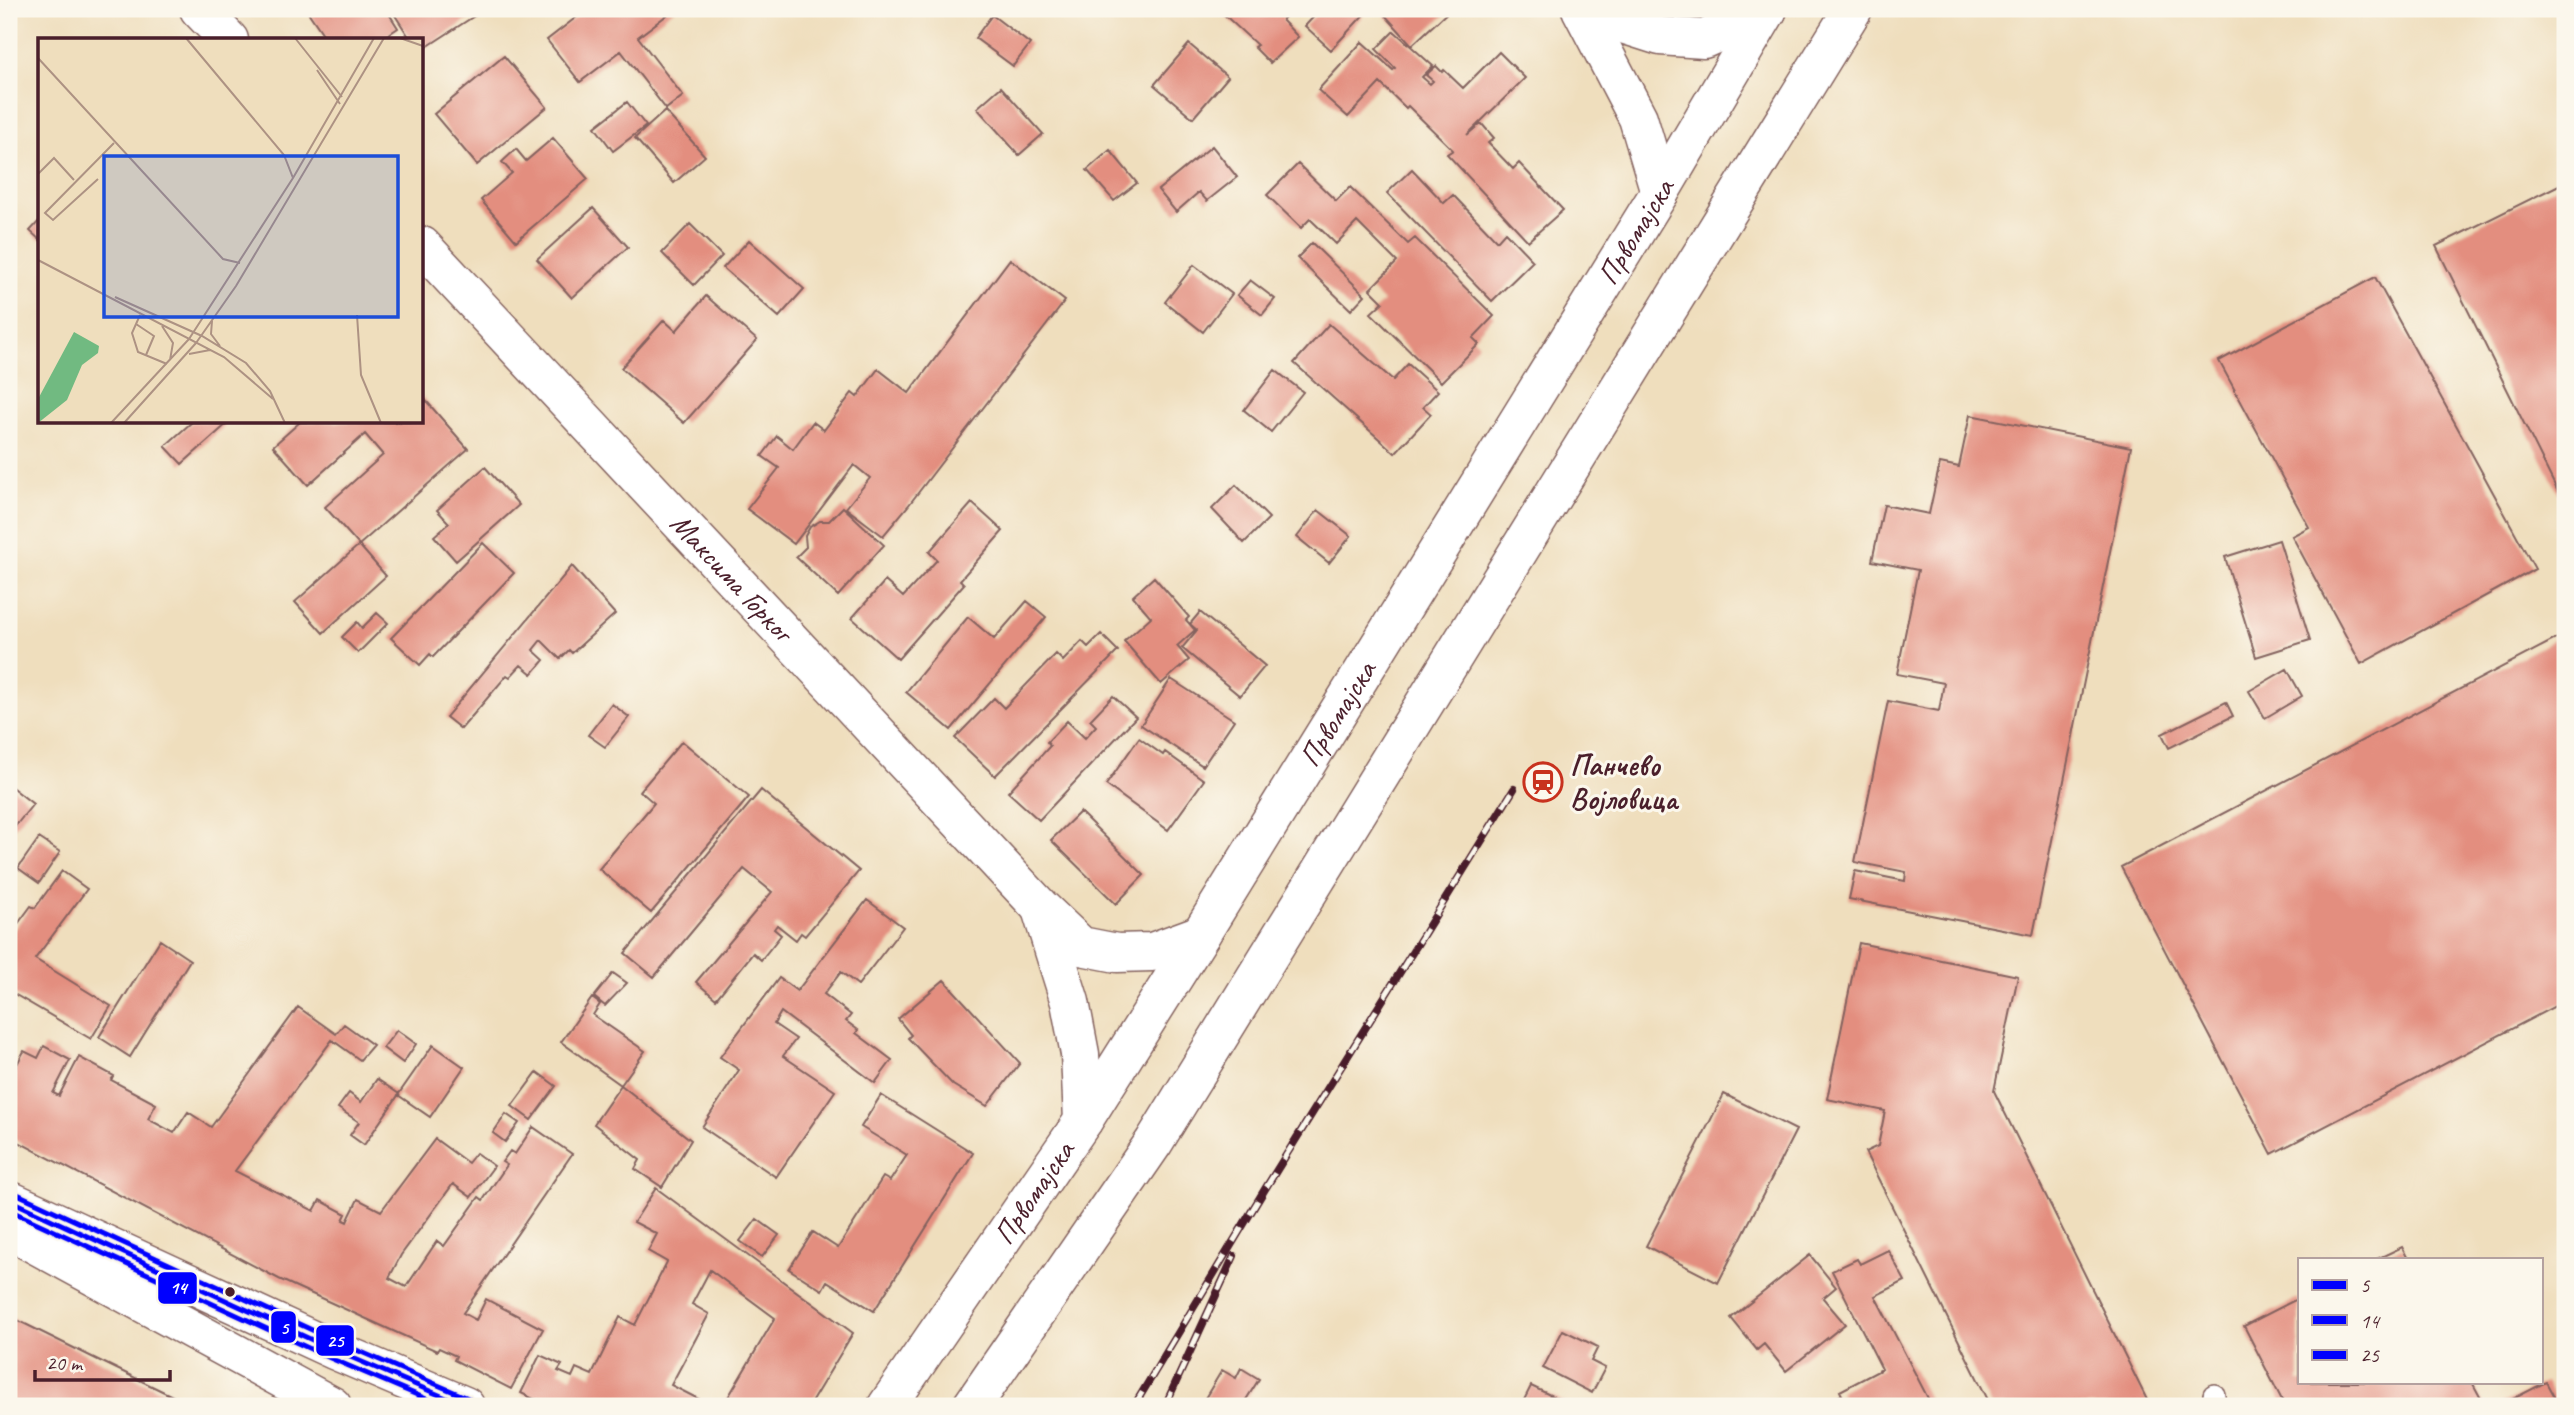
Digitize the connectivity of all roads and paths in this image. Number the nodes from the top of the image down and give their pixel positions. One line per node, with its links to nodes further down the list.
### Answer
1 (199, 9): 6 (main road)
2 (1581, 9): 7 (main road)
3 (1595, 9): 5 (main road)
4 (1853, 9): 17 (main road)
5 (1768, 10): 7 (main road, Првомајска)
6 (227, 38)
7 (1660, 192): 10 (main road, Првомајска)
8 (424, 248): 9 (main road, Максима Горког)
9 (1040, 906): 10 (main road, Максима Горког); 11 (main road)
10 (1201, 934): 11 (main road, Првомајска)
11 (1083, 1121): 16 (main road, Првомајска)
12 (9, 1200): 15 (main road)
13 (9, 1230): 14 (main road)
14 (317, 1403)
15 (464, 1406)
16 (887, 1406)
17 (972, 1406)

